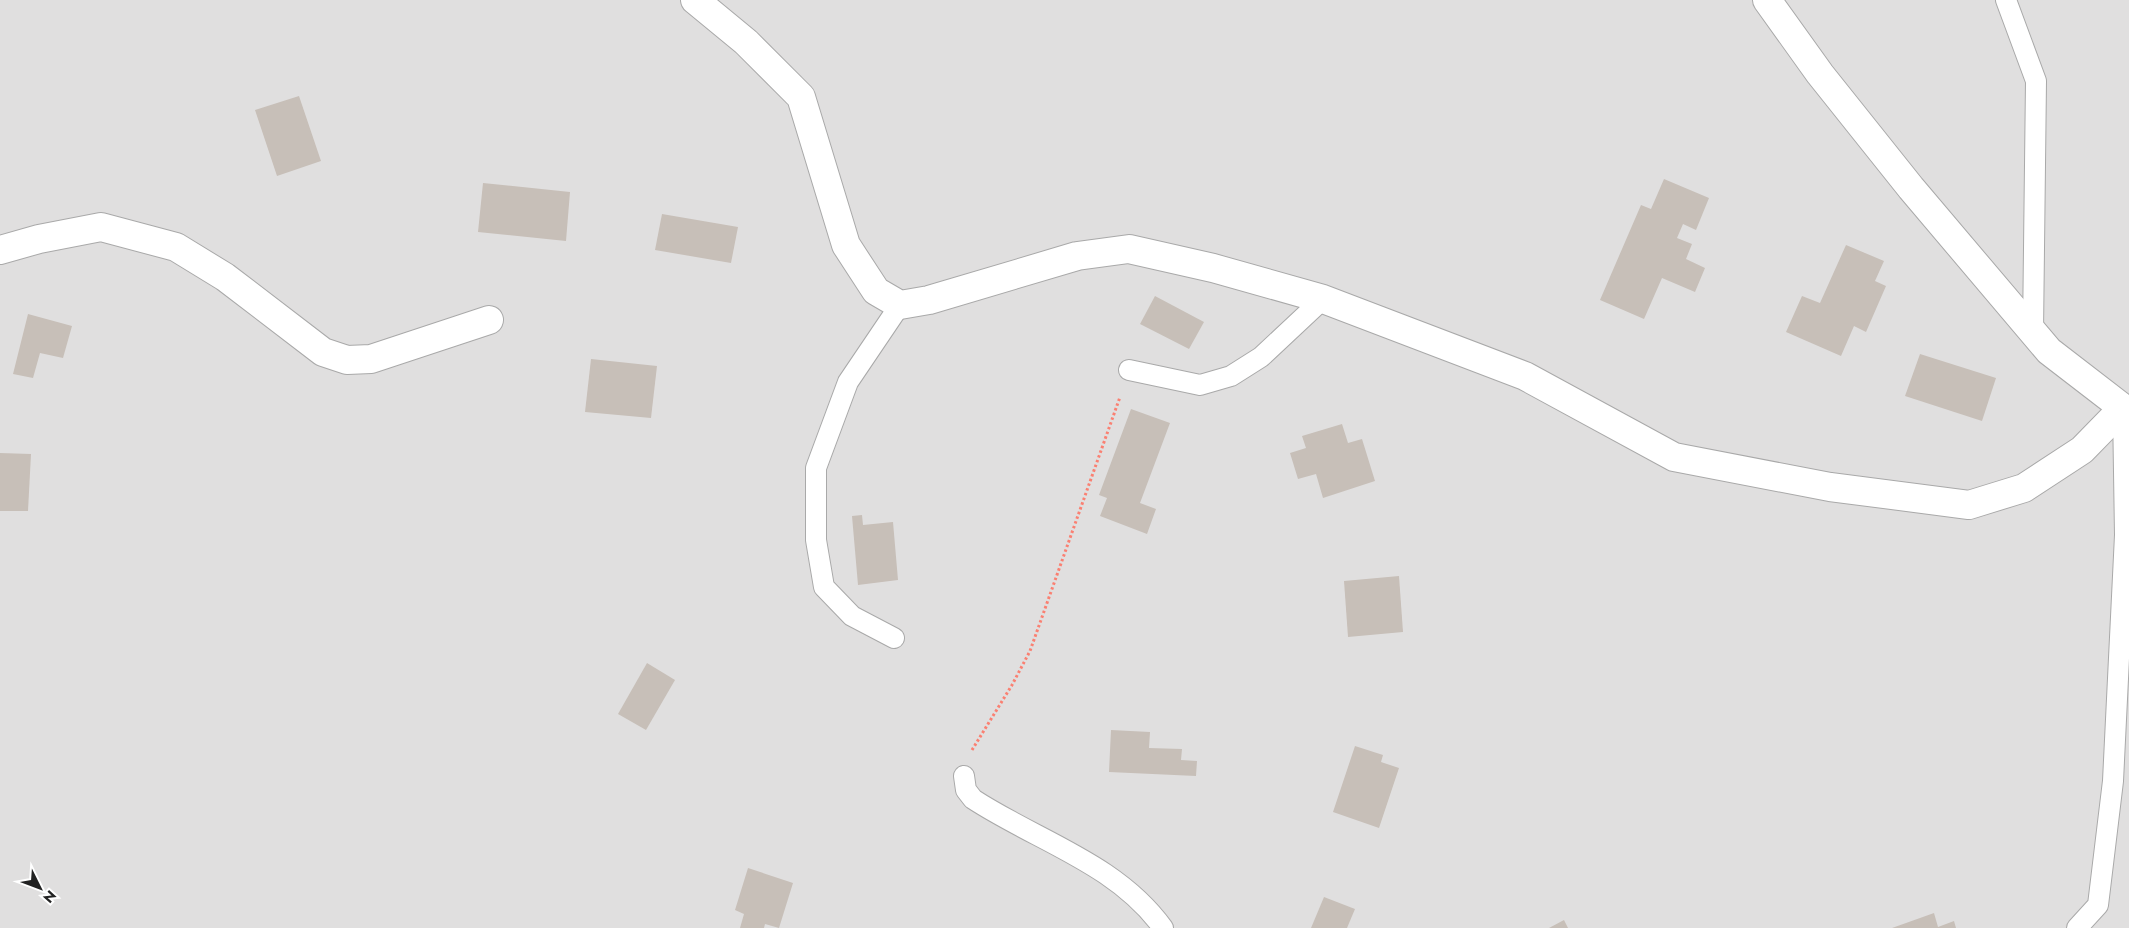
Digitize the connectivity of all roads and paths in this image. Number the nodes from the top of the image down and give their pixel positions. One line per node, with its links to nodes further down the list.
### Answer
1 (695, 0): 6 (street)
2 (1767, 0): 8 (street)
3 (2006, 0): 8 (lane)
4 (0, 250): 7 (street)
5 (1323, 299): 6 (street); 9 (lane); 10 (street)
6 (900, 305): 11 (lane)
7 (489, 320)
8 (2033, 332): 10 (street)
9 (1129, 370): 12 (path)
10 (2126, 409): 14 (lane)
11 (894, 638)
12 (964, 776): 13 (lane)
13 (1163, 928)
14 (2077, 928)

